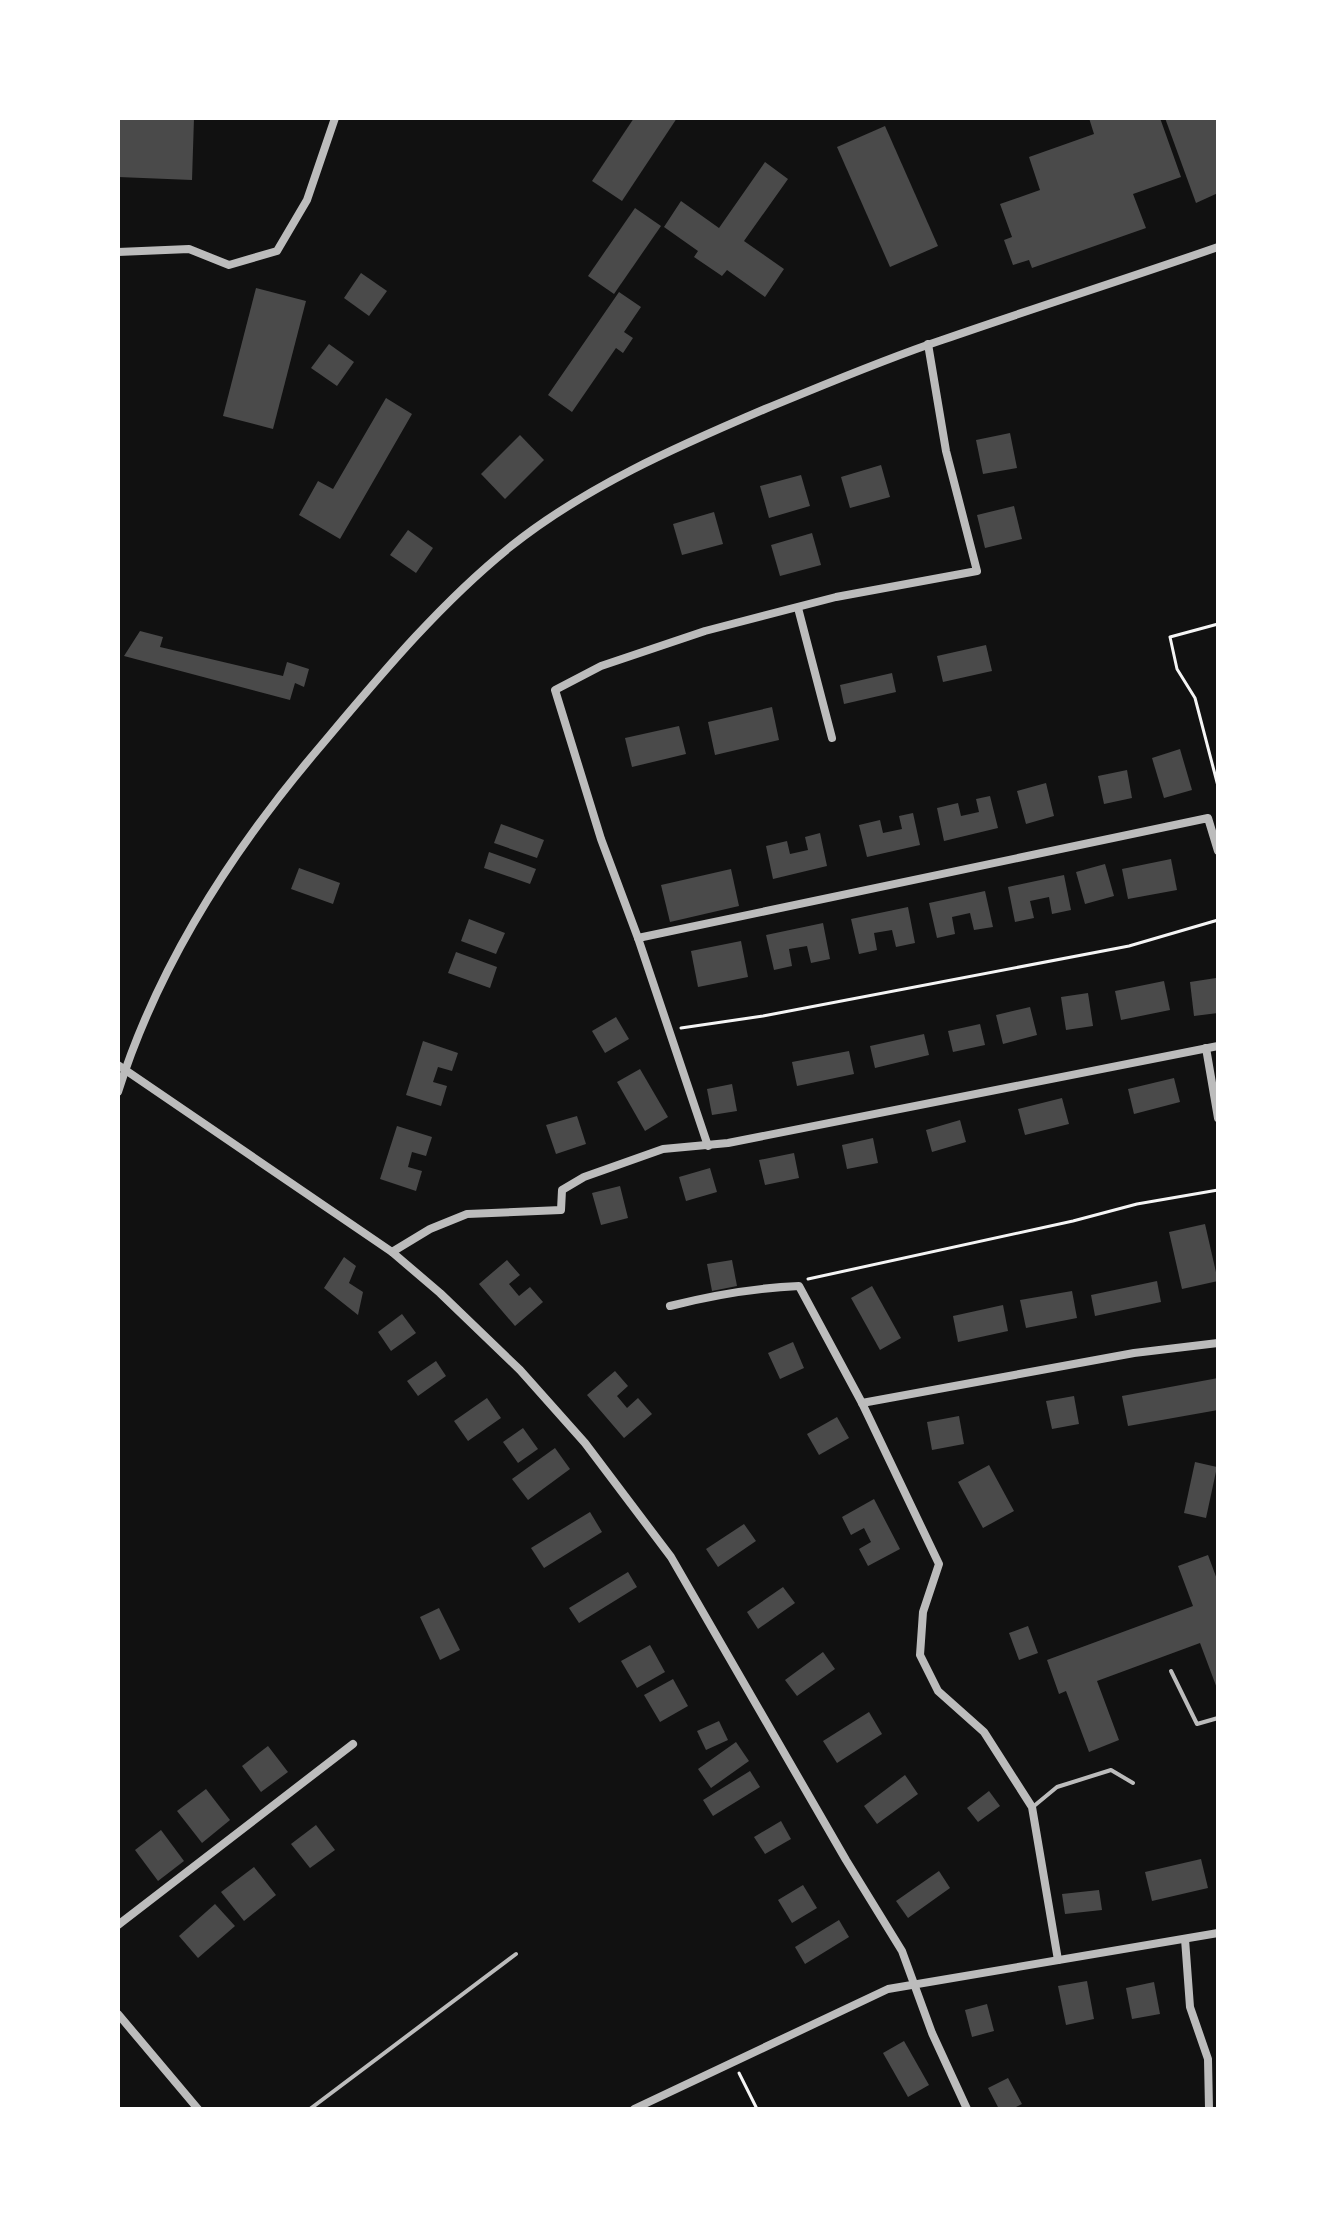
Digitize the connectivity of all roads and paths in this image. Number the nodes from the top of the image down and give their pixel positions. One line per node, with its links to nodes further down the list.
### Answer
1 (335, 118): 3 (street)
2 (1218, 247): 4 (street)
3 (118, 252)
4 (928, 344): 5 (street); 15 (street)
5 (798, 608): 7 (street); 11 (street)
6 (1218, 624): 8 (path)
7 (832, 738)
8 (1218, 786)
9 (1218, 851): 11 (street)
10 (1218, 920): 12 (path)
11 (638, 938): 12 (street)
12 (669, 1030): 18 (street)
13 (1218, 1046): 14 (street)
14 (1206, 1048): 17 (street); 18 (street)
15 (122, 1067): 16 (street); 20 (street)
16 (118, 1092)
17 (1218, 1118)
18 (708, 1146): 20 (street)
19 (1218, 1190): 21 (path)
20 (392, 1252): 35 (street)
21 (799, 1286): 22 (street); 24 (street)
22 (670, 1306)
23 (1218, 1343): 24 (street)
24 (862, 1403): 29 (street)
25 (1171, 1671): 26 (lane)
26 (1218, 1718)
27 (353, 1744): 30 (street)
28 (1133, 1783): 29 (lane)
29 (1032, 1807): 34 (street)
30 (118, 1925)
31 (1218, 1933): 32 (street)
32 (1185, 1939): 34 (street); 43 (street)
33 (516, 1954): 39 (lane)
34 (1058, 1960): 35 (street)
35 (915, 1984): 37 (street); 42 (street)
36 (118, 2014): 38 (street)
37 (733, 2063): 40 (street); 41 (path)
38 (198, 2109)
39 (310, 2109)
40 (634, 2109)
41 (757, 2109)
42 (967, 2109)
43 (1209, 2109)

